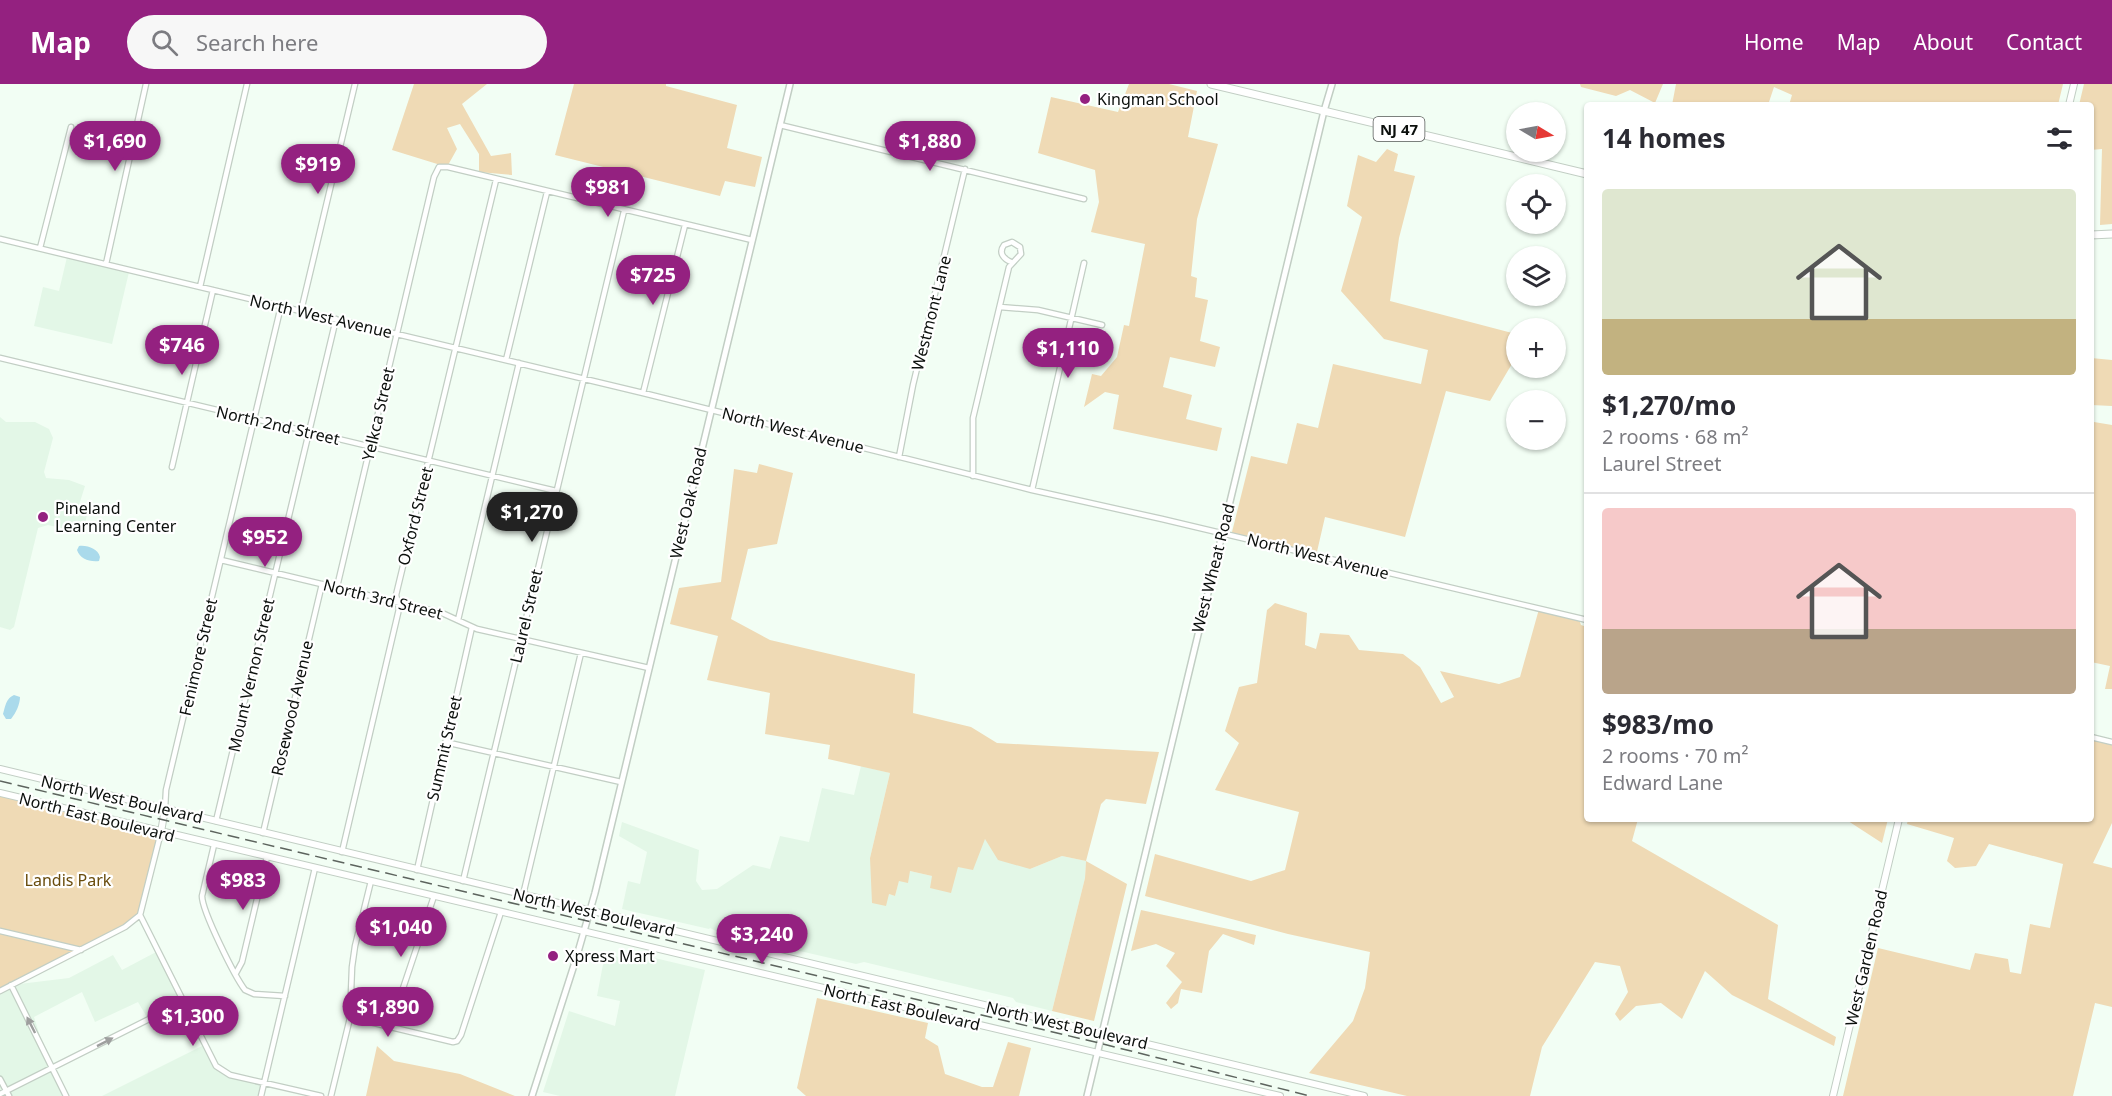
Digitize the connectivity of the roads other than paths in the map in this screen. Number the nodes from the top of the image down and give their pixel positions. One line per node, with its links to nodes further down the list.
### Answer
1 (146, 84): 26 (street)
2 (247, 84): 27 (street)
3 (355, 84): 31 (street)
4 (790, 84): 10 (street, West Oak Road)
5 (1211, 84): 9 (main road, NJ 47)
6 (1332, 84): 9 (street, West Wheat Road)
7 (2074, 84): 8 (main road)
8 (2070, 102)
9 (1324, 111): 13 (main road, NJ 47); 54 (street, West Wheat Road)
10 (780, 125): 12 (street); 22 (street, West Oak Road)
11 (71, 127): 23 (street)
12 (965, 169): 16 (street); 47 (street, Westmont Lane)
13 (1584, 173)
14 (496, 180): 15 (street, Yelkca Street); 35 (street, Yelkca Street); 36 (street, Oxford Street)
15 (547, 192): 17 (street, Yelkca Street); 38 (street)
16 (1084, 199)
17 (624, 211): 18 (street, Yelkca Street); 40 (street, Laurel Street)
18 (684, 225): 22 (street, Yelkca Street); 41 (street)
19 (2112, 234): 20 (main road)
20 (2094, 235)
21 (0, 239): 23 (street, North West Avenue)
22 (752, 240): 43 (street, West Oak Road)
23 (40, 248): 26 (street, North West Avenue)
24 (1011, 262): 30 (street)
25 (1084, 263): 33 (street)
26 (106, 264): 27 (street, North West Avenue)
27 (200, 286): 28 (street, North West Avenue)
28 (213, 290): 29 (street, North West Avenue); 42 (street)
29 (281, 306): 31 (street, North West Avenue); 44 (street, Fenimore Street)
30 (1000, 307): 33 (street); 51 (street)
31 (301, 311): 32 (street, North West Avenue)
32 (336, 319): 35 (street, North West Avenue); 45 (street, Mount Vernon Street)
33 (1070, 319): 34 (street); 52 (street)
34 (1102, 325)
35 (397, 334): 36 (street, North West Avenue); 46 (street, Yelkca Street)
36 (455, 348): 38 (street, North West Avenue); 48 (street, Oxford Street)
37 (0, 358): 42 (street, North 2nd Street)
38 (506, 360): 39 (street, North West Avenue)
39 (519, 363): 40 (street, North West Avenue); 50 (street)
40 (583, 378): 41 (street, North West Avenue); 53 (street, Laurel Street)
41 (644, 393): 43 (street, North West Avenue)
42 (187, 403): 44 (street, North 2nd Street); 49 (street)
43 (711, 410): 47 (street, North West Avenue); 65 (street, West Oak Road)
44 (255, 419): 45 (street, North 2nd Street); 55 (street, Fenimore Street)
45 (309, 432): 46 (street, North 2nd Street); 56 (street, Mount Vernon Street)
46 (370, 447): 48 (street, North 2nd Street); 58 (street, Yelkca Street)
47 (899, 457): 51 (street, North West Avenue)
48 (428, 461): 50 (street, North 2nd Street); 59 (street, Oxford Street)
49 (172, 467)
50 (492, 476): 53 (street, North 2nd Street); 61 (street)
51 (973, 476): 52 (street, North West Avenue)
52 (1032, 490): 54 (street, North West Avenue)
53 (556, 491): 63 (street, Laurel Street)
54 (1222, 533): 60 (street, North West Avenue); 101 (street, West Wheat Road)
55 (221, 560): 56 (street, North 3rd Street); 74 (street, Fenimore Street)
56 (275, 573): 57 (street, North 3rd Street); 75 (street, Mount Vernon Street)
57 (322, 584): 58 (street, North 3rd Street); 78 (street, Rosewood Avenue)
58 (337, 587): 59 (street, North 3rd Street)
59 (397, 602): 61 (street, North 3rd Street); 80 (street, Oxford Street)
60 (1584, 619)
61 (458, 620): 62 (street, North 3rd Street)
62 (472, 627): 63 (street, North 3rd Street); 67 (street, Summit Street)
63 (521, 639): 64 (street, North 3rd Street); 69 (street, Laurel Street)
64 (580, 653): 65 (street, North 3rd Street); 70 (street)
65 (649, 668): 72 (street, West Oak Road)
66 (2094, 738): 68 (street)
67 (445, 742): 69 (street); 83 (street, Summit Street)
68 (2112, 742)
69 (494, 753): 70 (street); 85 (street, Laurel Street)
70 (554, 767): 72 (street); 86 (street)
71 (0, 769): 74 (main road, North West Boulevard)
72 (621, 782): 88 (street, West Oak Road)
73 (0, 793): 77 (main road, North East Boulevard)
74 (165, 809): 75 (main road, North West Boulevard); 77 (main road, Fenimore Street)
75 (216, 821): 78 (main road, North West Boulevard)
76 (1898, 822): 116 (main road, West Garden Road)
77 (161, 832): 79 (main road, North East Boulevard); 90 (street)
78 (263, 833): 80 (main road, North West Boulevard)
79 (214, 845): 81 (main road, North East Boulevard); 94 (street)
80 (342, 852): 83 (main road, North West Boulevard)
81 (267, 857): 82 (main road, North East Boulevard); 94 (street)
82 (315, 868): 84 (main road, North East Boulevard); 97 (street)
83 (417, 870): 85 (main road, North West Boulevard)
84 (371, 881): 87 (main road, North East Boulevard); 99 (street)
85 (463, 881): 86 (main road, North West Boulevard)
86 (523, 895): 88 (main road, North West Boulevard)
87 (434, 896): 89 (main road, North East Boulevard); 100 (street)
88 (590, 911): 92 (street, West Oak Road); 101 (main road, North West Boulevard)
89 (501, 912): 92 (main road, North East Boulevard); 100 (street)
90 (140, 915): 93 (street); 98 (street)
91 (0, 931): 93 (street)
92 (584, 932): 102 (main road, North East Boulevard); 112 (street, West Oak Road)
93 (81, 950): 95 (street)
94 (236, 973): 97 (street)
95 (11, 985): 96 (street); 103 (street, one-way to 95)
96 (0, 991)
97 (285, 996): 105 (street)
98 (183, 1002): 103 (street, one-way to 98); 105 (street)
99 (350, 1017): 100 (street); 111 (street)
100 (390, 1027)
101 (1101, 1033): 102 (street, West Wheat Road); 115 (main road, North West Boulevard)
102 (1097, 1053): 113 (street, West Wheat Road); 114 (main road, North East Boulevard)
103 (52, 1068): 106 (street); 108 (street)
104 (0, 1079): 106 (street)
105 (264, 1083): 109 (street); 110 (street)
106 (7, 1093): 107 (street)
107 (0, 1094)
108 (66, 1096)
109 (261, 1096)
110 (321, 1096)
111 (331, 1096)
112 (532, 1096)
113 (1087, 1096)
114 (1280, 1096)
115 (1364, 1096)
116 (1833, 1096)

